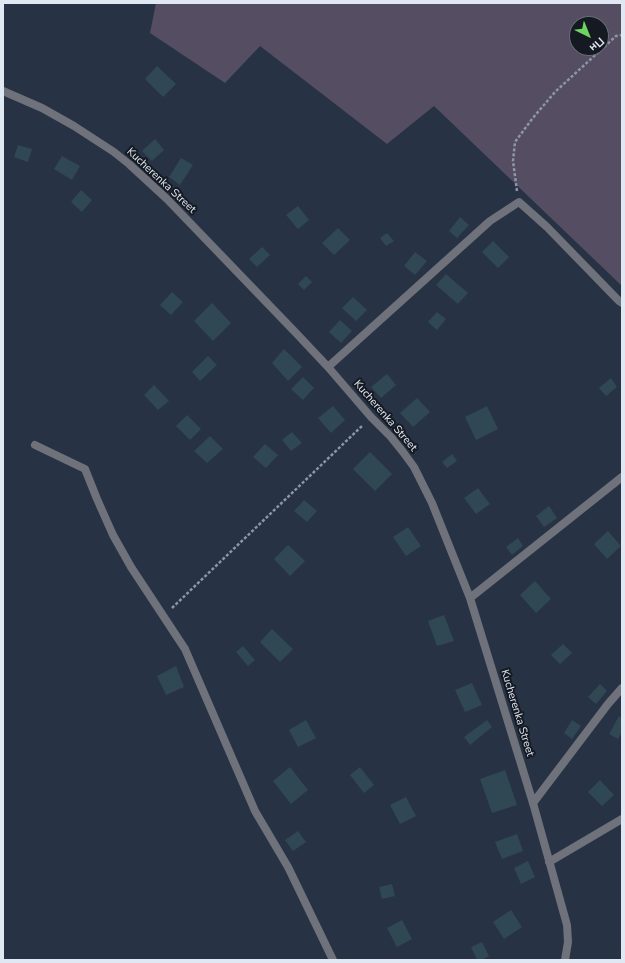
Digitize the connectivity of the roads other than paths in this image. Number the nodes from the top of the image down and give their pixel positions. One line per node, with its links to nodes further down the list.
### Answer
1 (3, 91): 3 (street, Kucherenka Street)
2 (622, 303): 3 (street)
3 (328, 367): 6 (street, Kucherenka Street)
4 (34, 445): 11 (street)
5 (622, 477): 6 (street)
6 (470, 598): 8 (street, Kucherenka Street)
7 (622, 688): 8 (street)
8 (532, 803): 10 (street, Kucherenka Street)
9 (622, 819): 10 (street)
10 (549, 862): 12 (street, Kucherenka Street)
11 (333, 960)
12 (565, 960)

